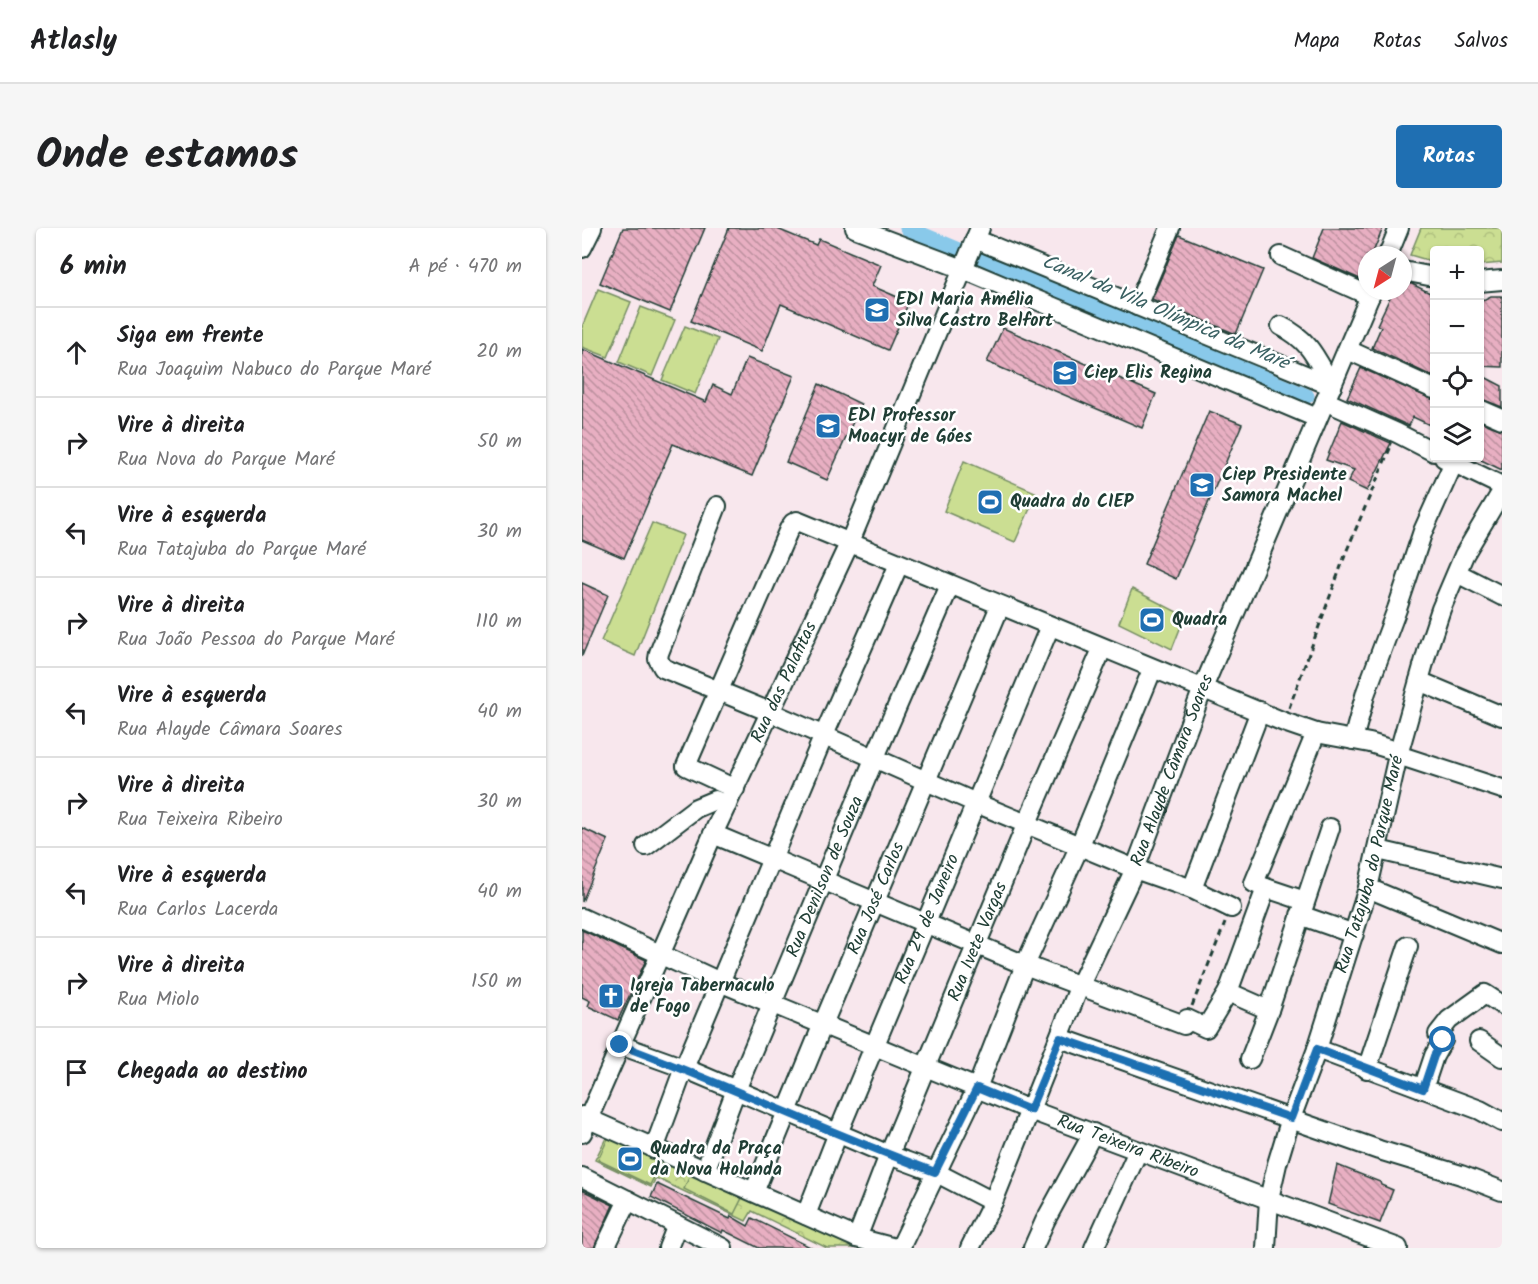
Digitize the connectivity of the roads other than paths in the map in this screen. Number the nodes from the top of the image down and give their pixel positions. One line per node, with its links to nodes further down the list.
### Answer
1 (592, 228): 6 (street)
2 (855, 228): 7 (street)
3 (1170, 228): 15 (street)
4 (1399, 228): 5 (street)
5 (1392, 246)
6 (582, 248)
7 (971, 250): 15 (street); 21 (street); 29 (street, Rua das Palafitas)
8 (1281, 256): 13 (street)
9 (1412, 273): 10 (street)
10 (1430, 276)
11 (1502, 280): 12 (street)
12 (1484, 282)
13 (1358, 289)
14 (1369, 300): 17 (street, Rua Alayde Câmara Soares)
15 (1137, 306): 19 (street)
16 (1281, 326): 19 (street)
17 (1348, 350): 18 (street); 19 (street, Rua Alayde Câmara Soares)
18 (1430, 387)
19 (1328, 394): 21 (street, Rua Alayde Câmara Soares); 23 (street)
20 (1484, 411): 22 (street)
21 (1317, 418): 39 (street, Rua Alayde Câmara Soares)
22 (1502, 419)
23 (1430, 450)
24 (1448, 462): 46 (street)
25 (1453, 462): 26 (street)
26 (1502, 486)
27 (1502, 491): 31 (street, Rua Tatajuba do Parque Maré)
28 (717, 506): 40 (street)
29 (849, 544): 30 (street); 40 (street); 42 (street, Rua das Palafitas)
30 (899, 564): 32 (street); 45 (street)
31 (1457, 573): 33 (street); 38 (street, Rua Tatajuba do Parque Maré)
32 (950, 585): 34 (street); 48 (street, Rua Denilson de Souza)
33 (1502, 596)
34 (1000, 606): 35 (street); 49 (street, Rua José Carlos)
35 (1050, 626): 36 (street); 52 (street, Rua 29 de Janeiro)
36 (1102, 649): 37 (street); 53 (street, Rua Ivete Vargas)
37 (1152, 670): 39 (street); 56 (street)
38 (1419, 681): 43 (street); 47 (street, Rua Tatajuba do Parque Maré)
39 (1203, 688): 41 (street); 60 (street, Rua Alayde Câmara Soares)
40 (719, 690): 42 (street); 51 (street)
41 (1260, 711): 44 (street); 65 (street)
42 (770, 712): 45 (street); 51 (street, Rua das Palafitas)
43 (1502, 717)
44 (1316, 734): 46 (street); 63 (street)
45 (824, 735): 48 (street); 59 (street)
46 (1353, 740): 47 (street)
47 (1399, 754): 50 (street); 58 (street, Rua Tatajuba do Parque Maré)
48 (875, 757): 49 (street); 62 (street, Rua Denilson de Souza)
49 (926, 779): 52 (street); 66 (street, Rua José Carlos)
50 (1502, 789)
51 (731, 797): 55 (street, Rua das Palafitas); 57 (street)
52 (976, 803): 53 (street); 70 (street, Rua 29 de Janeiro)
53 (1027, 823): 56 (street); 73 (street, Rua Ivete Vargas)
54 (1330, 828): 68 (street)
55 (713, 834): 59 (street); 75 (street, Rua das Palafitas)
56 (1080, 845): 60 (street); 76 (street)
57 (646, 846)
58 (1378, 850): 61 (street); 64 (street, Rua Tatajuba do Parque Maré)
59 (773, 859): 62 (street); 77 (street)
60 (1134, 869): 65 (street); 78 (street, Rua Alayde Câmara Soares)
61 (1502, 879)
62 (824, 881): 66 (street); 80 (street, Rua Denilson de Souza)
63 (1266, 888): 68 (street); 79 (street)
64 (1368, 888): 71 (street, Rua Tatajuba do Parque Maré); 72 (street)
65 (1192, 889): 67 (street)
66 (875, 902): 70 (street); 83 (street, Rua José Carlos)
67 (1231, 908)
68 (1302, 908): 71 (street); 82 (street)
69 (582, 918): 75 (street, Rua Teixeira Ribeiro)
70 (926, 923): 73 (street); 87 (street, Rua 29 de Janeiro)
71 (1354, 934): 88 (street, Rua Tatajuba do Parque Maré)
72 (1502, 944)
73 (978, 945): 76 (street); 91 (street, Rua Ivete Vargas)
74 (1408, 946): 93 (street)
75 (661, 955): 77 (street, Rua Teixeira Ribeiro); 86 (street, Rua das Palafitas)
76 (1025, 965): 78 (street); 94 (street)
77 (722, 982): 80 (street, Rua Teixeira Ribeiro); 92 (street)
78 (1080, 985): 79 (street); 84 (street, Rua Alayde Câmara Soares)
79 (1228, 992): 82 (street)
80 (772, 1004): 83 (street, Rua Teixeira Ribeiro); 96 (street, Rua Denilson de Souza)
81 (1502, 1005): 95 (street)
82 (1269, 1010): 90 (street)
83 (823, 1024): 87 (street, Rua Teixeira Ribeiro); 98 (street, Rua José Carlos)
84 (1060, 1038): 97 (street, Rua Alayde Câmara Soares); 99 (street)
85 (1479, 1041): 89 (street)
86 (620, 1045): 92 (street); 101 (street, Rua das Palafitas)
87 (874, 1045): 91 (street, Rua Teixeira Ribeiro); 102 (street, Rua 29 de Janeiro)
88 (1317, 1049): 93 (street); 99 (street, Rua Tatajuba do Parque Maré)
89 (1502, 1057)
90 (1250, 1059)
91 (926, 1067): 94 (street, Rua Teixeira Ribeiro); 106 (street, Rua Ivete Vargas)
92 (684, 1068): 96 (street); 104 (street)
93 (1367, 1069): 95 (street)
94 (977, 1088): 97 (street, Rua Teixeira Ribeiro); 108 (street)
95 (1423, 1089): 100 (street)
96 (736, 1090): 98 (street); 107 (street, Rua Denilson de Souza)
97 (1030, 1110): 103 (street, Rua Teixeira Ribeiro); 114 (street, Rua Alayde Câmara Soares)
98 (787, 1112): 102 (street); 111 (street, Rua José Carlos)
99 (1291, 1118): 110 (street); 112 (street, Rua Tatajuba do Parque Maré)
100 (1502, 1122)
101 (584, 1123): 104 (street)
102 (838, 1133): 106 (street); 115 (street, Rua 29 de Janeiro)
103 (1093, 1133): 105 (street, Rua Teixeira Ribeiro); 123 (street)
104 (654, 1149): 107 (street)
105 (1138, 1150): 112 (street, Rua Teixeira Ribeiro); 124 (street)
106 (889, 1155): 108 (street); 117 (street, Rua Ivete Vargas)
107 (705, 1171): 111 (street)
108 (935, 1172): 114 (street); 121 (street)
109 (582, 1177): 113 (street)
110 (1502, 1191)
111 (754, 1192): 115 (street)
112 (1269, 1199): 125 (street, Rua Tatajuba do Parque Maré); 126 (street, Rua Teixeira Ribeiro)
113 (628, 1200): 116 (street); 118 (street)
114 (993, 1202): 122 (street, Rua Alayde Câmara Soares)
115 (806, 1215): 117 (street)
116 (677, 1225): 119 (street); 120 (street)
117 (857, 1238): 121 (street)
118 (604, 1248)
119 (669, 1248)
120 (723, 1248)
121 (898, 1248)
122 (970, 1248)
123 (1033, 1248)
124 (1094, 1248)
125 (1266, 1248)
126 (1398, 1248)

